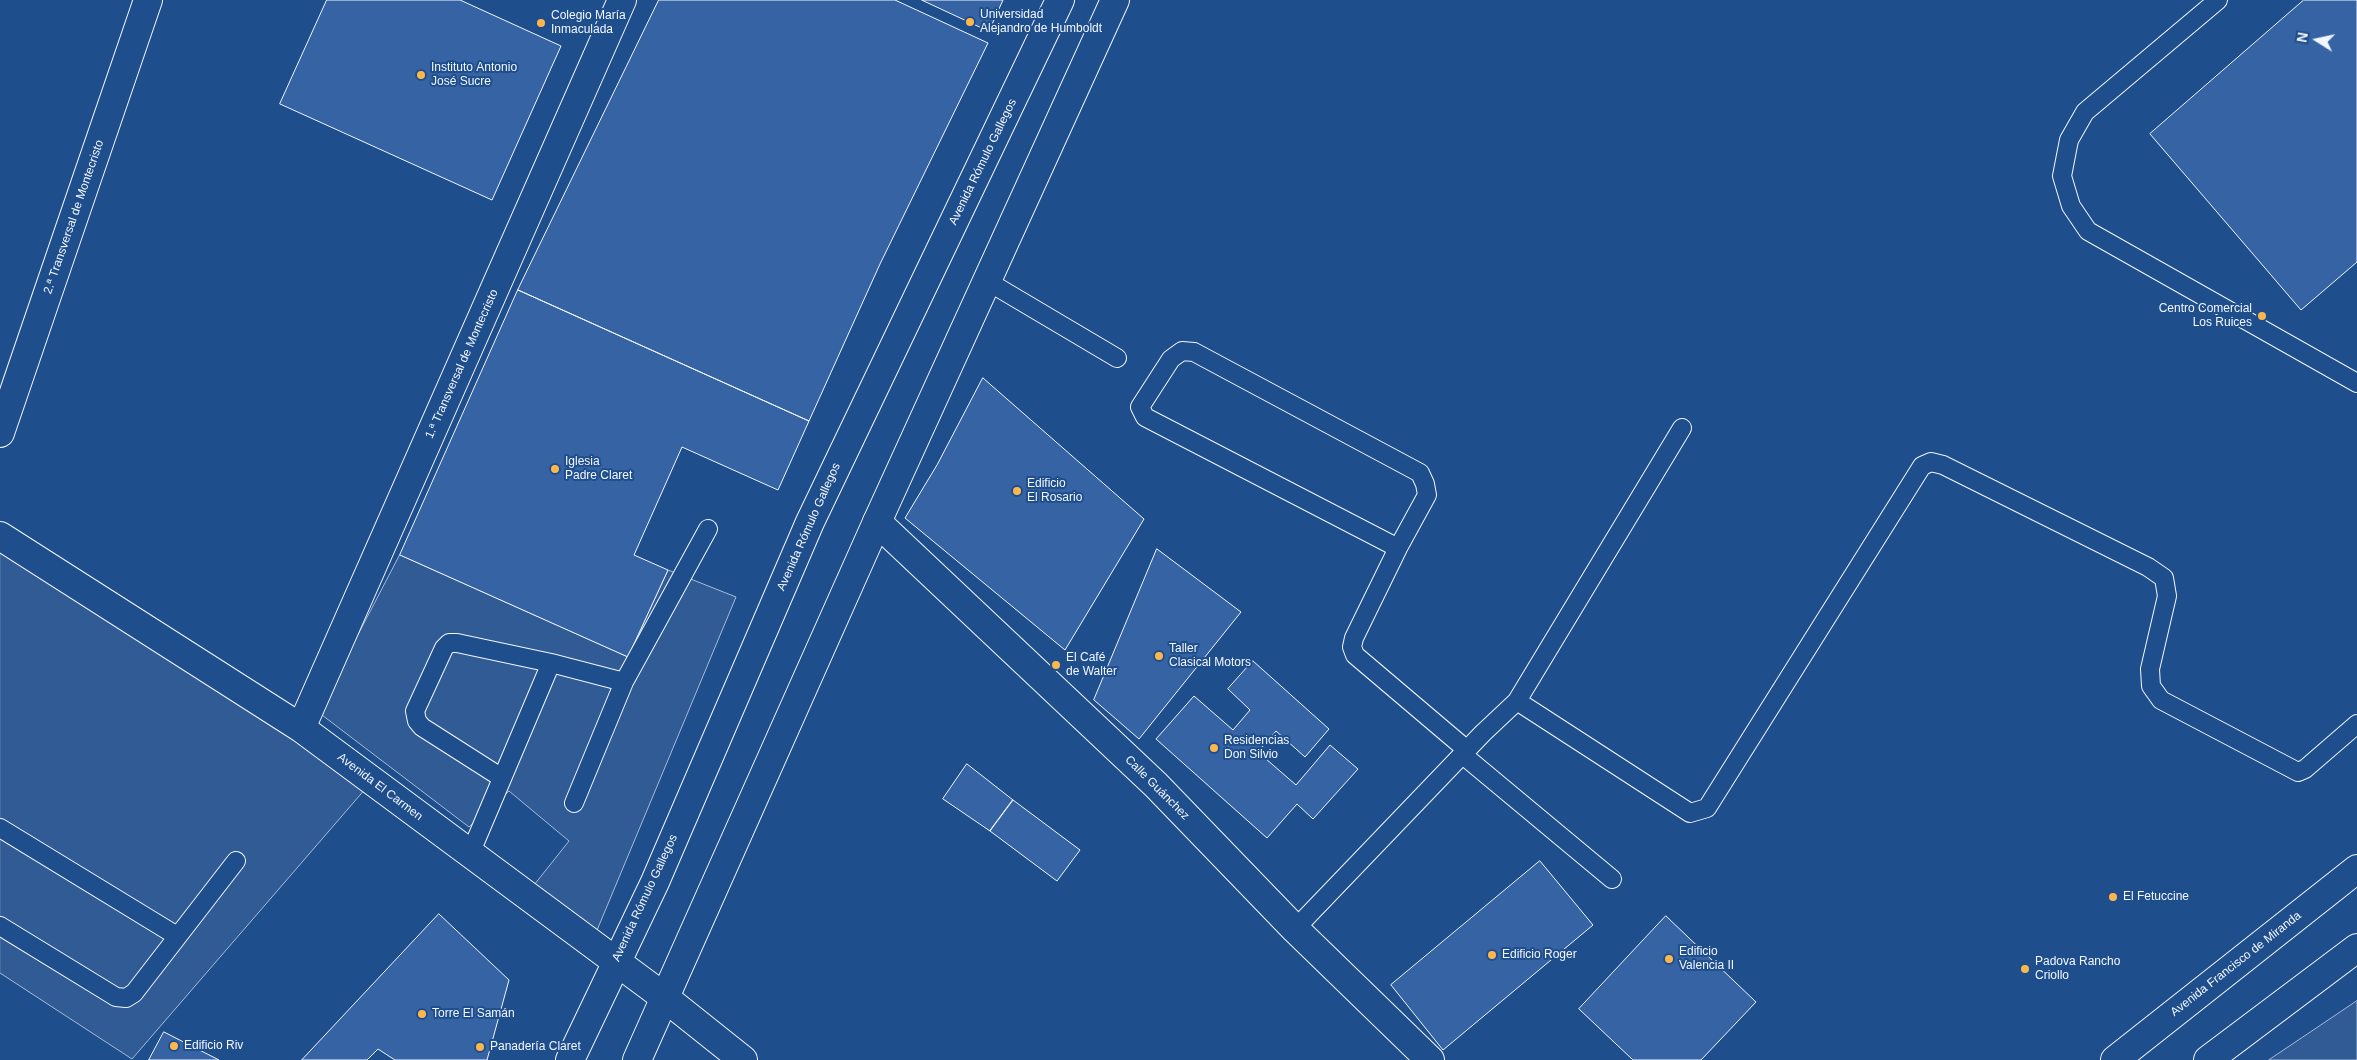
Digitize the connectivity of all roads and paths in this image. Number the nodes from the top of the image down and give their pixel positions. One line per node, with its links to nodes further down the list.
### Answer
1 (148, 0): 10 (street, 2.ª Transversal de Montecristo)
2 (622, 0): 19 (street, 1.ª Transversal de Montecristo)
3 (1060, 0): 32 (street, Avenida Rómulo Gallegos)
4 (1115, 0): 6 (street)
5 (2218, 0): 8 (lane)
6 (987, 281): 7 (lane); 11 (street)
7 (1117, 358)
8 (2357, 383)
9 (1682, 428): 17 (lane)
10 (0, 433)
11 (877, 522): 29 (street, Calle Guánchez); 33 (street)
12 (708, 529): 16 (lane)
13 (0, 536): 19 (street, Avenida El Carmen)
14 (1398, 548): 14 (lane); 20 (lane)
15 (551, 663): 16 (lane); 21 (lane); 21 (lane)
16 (624, 682): 22 (lane)
17 (1517, 701): 18 (lane); 20 (lane)
18 (2357, 724)
19 (301, 728): 24 (street, Avenida El Carmen)
20 (1465, 753): 27 (lane); 29 (lane)
21 (502, 778): 24 (lane)
22 (574, 803)
23 (0, 828): 30 (lane)
24 (470, 854): 32 (street, Avenida El Carmen)
25 (236, 861): 30 (lane)
26 (2357, 868): 38 (street, Avenida Francisco de Miranda)
27 (1612, 879)
28 (0, 926): 30 (lane)
29 (1295, 929): 37 (street, Calle Guánchez)
30 (177, 936)
31 (2357, 948): 39 (street)
32 (615, 962): 33 (street, Avenida El Carmen); 34 (street, Avenida Rómulo Gallegos)
33 (664, 997): 35 (street); 36 (street, Avenida El Carmen)
34 (570, 1060)
35 (636, 1060)
36 (744, 1060)
37 (1430, 1060)
38 (2115, 1060)
39 (2208, 1060)

